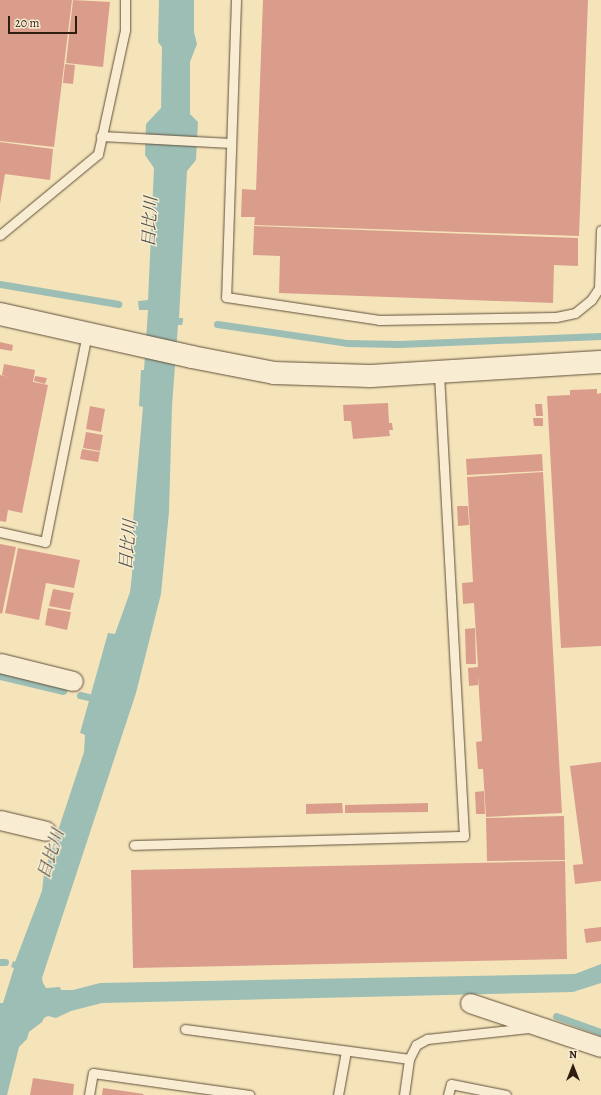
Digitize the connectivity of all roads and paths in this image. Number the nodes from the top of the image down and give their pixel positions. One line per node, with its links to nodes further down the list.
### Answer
1 (125, 0): 3 (lane)
2 (236, 0): 4 (lane)
3 (101, 136): 4 (lane); 6 (lane)
4 (231, 143): 5 (lane)
5 (601, 230)
6 (0, 235)
7 (0, 314): 8 (street)
8 (87, 333): 10 (street); 11 (lane)
9 (601, 362): 10 (street)
10 (439, 372): 16 (lane)
11 (0, 532)
12 (0, 663): 13 (street)
13 (73, 681)
14 (0, 820): 15 (street)
15 (46, 831)
16 (134, 845)
17 (470, 1003): 18 (street)
18 (539, 1026): 20 (street); 22 (lane)
19 (185, 1029): 21 (lane)
20 (601, 1047)
21 (346, 1051): 22 (lane); 25 (lane)
22 (409, 1059): 26 (lane)
23 (89, 1095): 24 (lane)
24 (249, 1095)
25 (338, 1095)
26 (404, 1095)
27 (448, 1095): 28 (lane)
28 (506, 1095)

